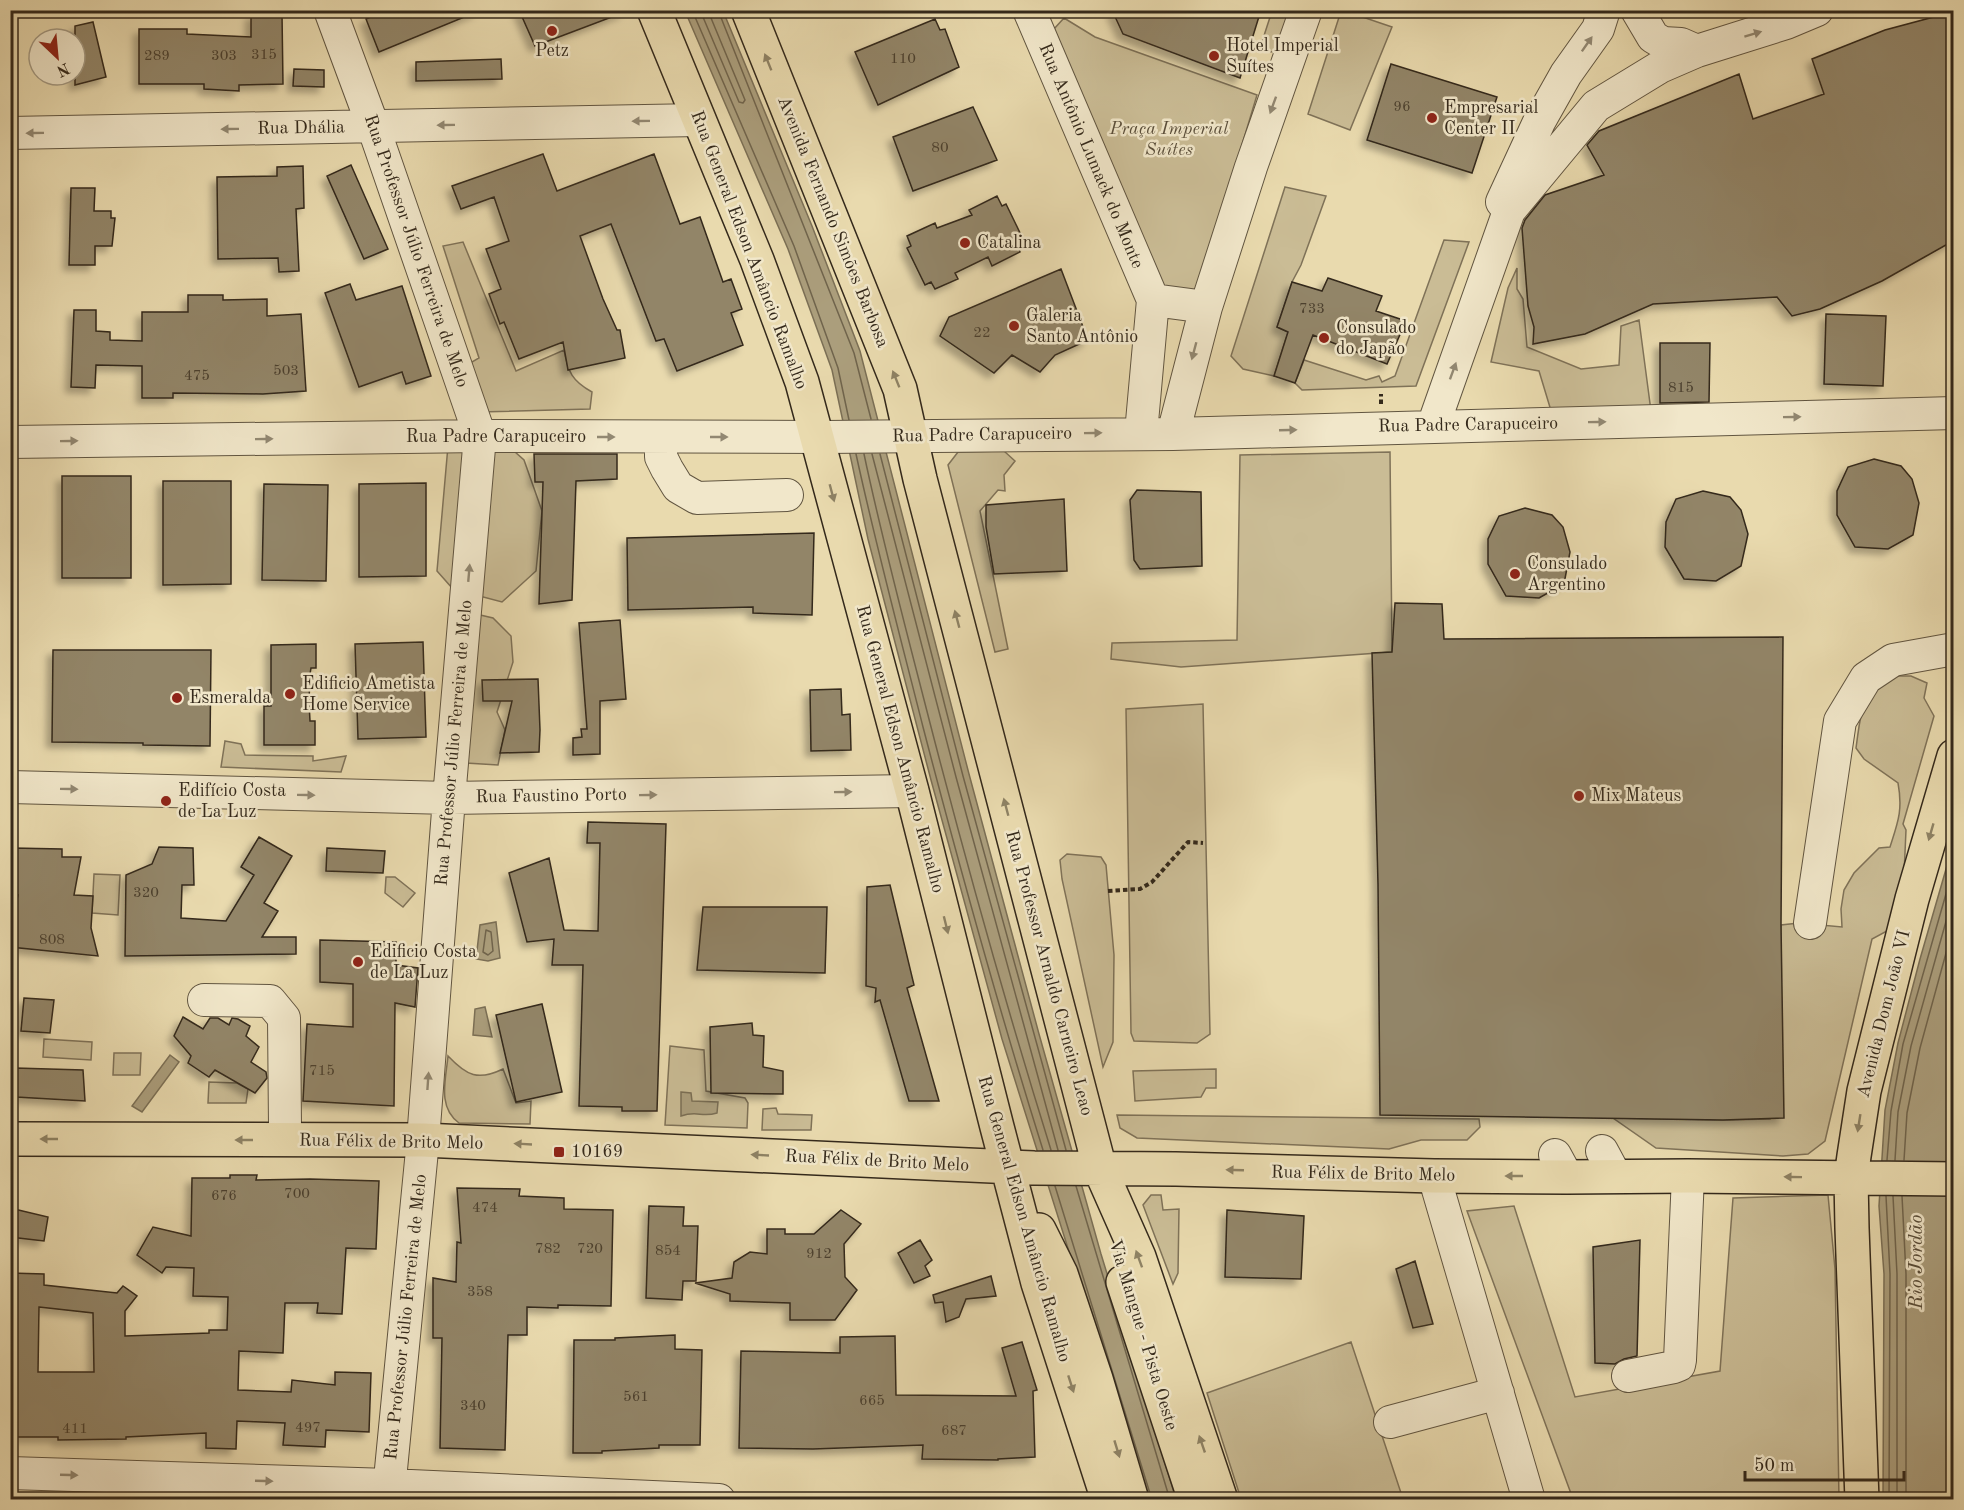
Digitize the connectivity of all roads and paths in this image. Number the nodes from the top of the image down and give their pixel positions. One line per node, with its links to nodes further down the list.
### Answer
1 (330, 10): 11 (street, Rua Professor Júlio Ferreira de Melo)
2 (654, 10): 10 (main road, Rua General Edson Amâncio Ramalho)
3 (748, 10): 22 (main road, Avenida Fernando Simões Barbosa, one-way to 3)
4 (1029, 10): 14 (street, Rua Antônio Lumack do Monte)
5 (1306, 10): 15 (street, one-way to 15)
6 (1604, 10): 13 (street, one-way to 6)
7 (1637, 10): 9 (street)
8 (1817, 10): 9 (street, one-way to 8)
9 (1697, 51): 13 (street)
10 (699, 120): 11 (street, Rua Dhália, one-way to 11); 21 (main road, Rua General Edson Amâncio Ramalho)
11 (373, 126): 12 (street, Rua Dhália, one-way to 12); 20 (street, Rua Professor Júlio Ferreira de Melo)
12 (10, 133)
13 (1506, 206): 17 (street, one-way to 13)
14 (1153, 300): 15 (street); 18 (street, Rua Antônio Lumack do Monte)
15 (1206, 307): 19 (street, one-way to 19)
16 (1953, 413): 17 (street, Rua Padre Carapuceiro, one-way to 16)
17 (1433, 426): 19 (street, Rua Padre Carapuceiro, one-way to 17)
18 (1141, 433): 19 (street, Rua Padre Carapuceiro); 22 (street, Rua Padre Carapuceiro, one-way to 18)
19 (1173, 434)
20 (480, 436): 23 (street, Rua Padre Carapuceiro, one-way to 23); 24 (street, Rua Padre Carapuceiro, one-way to 20); 30 (street, Rua Professor Júlio Ferreira de Melo, one-way to 20)
21 (820, 436): 22 (street, Rua Padre Carapuceiro); 23 (street, Rua Padre Carapuceiro, one-way to 21); 29 (main road, Rua General Edson Amâncio Ramalho, one-way to 29)
22 (896, 436): 41 (main road, Rua Professor Arnaldo Carneiro Leao, one-way to 22)
23 (661, 437): 25 (street)
24 (10, 442)
25 (787, 495)
26 (1953, 649): 33 (street)
27 (1953, 756): 40 (main road, Avenida Dom João VI, one-way to 40)
28 (10, 787): 30 (street, Rua Faustino Porto, one-way to 30)
29 (912, 791): 30 (street, Rua Faustino Porto, one-way to 29); 39 (main road, Rua General Edson Amâncio Ramalho, one-way to 39)
30 (449, 798): 37 (street, Rua Professor Júlio Ferreira de Melo, one-way to 30)
31 (1203, 843): 32 (path)
32 (1108, 891)
33 (1810, 923)
34 (204, 1000): 36 (street)
35 (10, 1139): 36 (main road, Rua Félix de Brito Melo, one-way to 35)
36 (282, 1140): 37 (main road, Rua Félix de Brito Melo)
37 (423, 1140): 39 (main road, Rua Félix de Brito Melo, one-way to 37); 50 (street, Rua Professor Júlio Ferreira de Melo)
38 (1953, 1159): 40 (main road)
39 (1020, 1167): 41 (main road, Rua Félix de Brito Melo); 52 (main road, Rua General Edson Amâncio Ramalho, one-way to 52); 53 (main road, one-way to 53)
40 (1863, 1167): 43 (main road, Rua Félix de Brito Melo, one-way to 43); 44 (main road); 45 (main road, Avenida Dom João VI)
41 (1095, 1169): 42 (main road, Rua Félix de Brito Melo, one-way to 41); 54 (main road, Via Mangue - Pista Oeste); 55 (main road, Rua Professor Arnaldo Carneiro Leao, one-way to 41)
42 (1434, 1176): 43 (main road, Rua Félix de Brito Melo, one-way to 42); 47 (street)
43 (1688, 1176): 46 (street)
44 (1953, 1179)
45 (1855, 1291): 57 (main road); 58 (main road, Avenida Dom João VI)
46 (1628, 1376)
47 (1497, 1393): 48 (street); 56 (street)
48 (1390, 1422)
49 (10, 1473): 50 (street, one-way to 50)
50 (389, 1492): 51 (street)
51 (719, 1500)
52 (1108, 1500)
53 (1132, 1500)
54 (1195, 1500)
55 (1221, 1500)
56 (1529, 1500)
57 (1845, 1500)
58 (1862, 1500)

